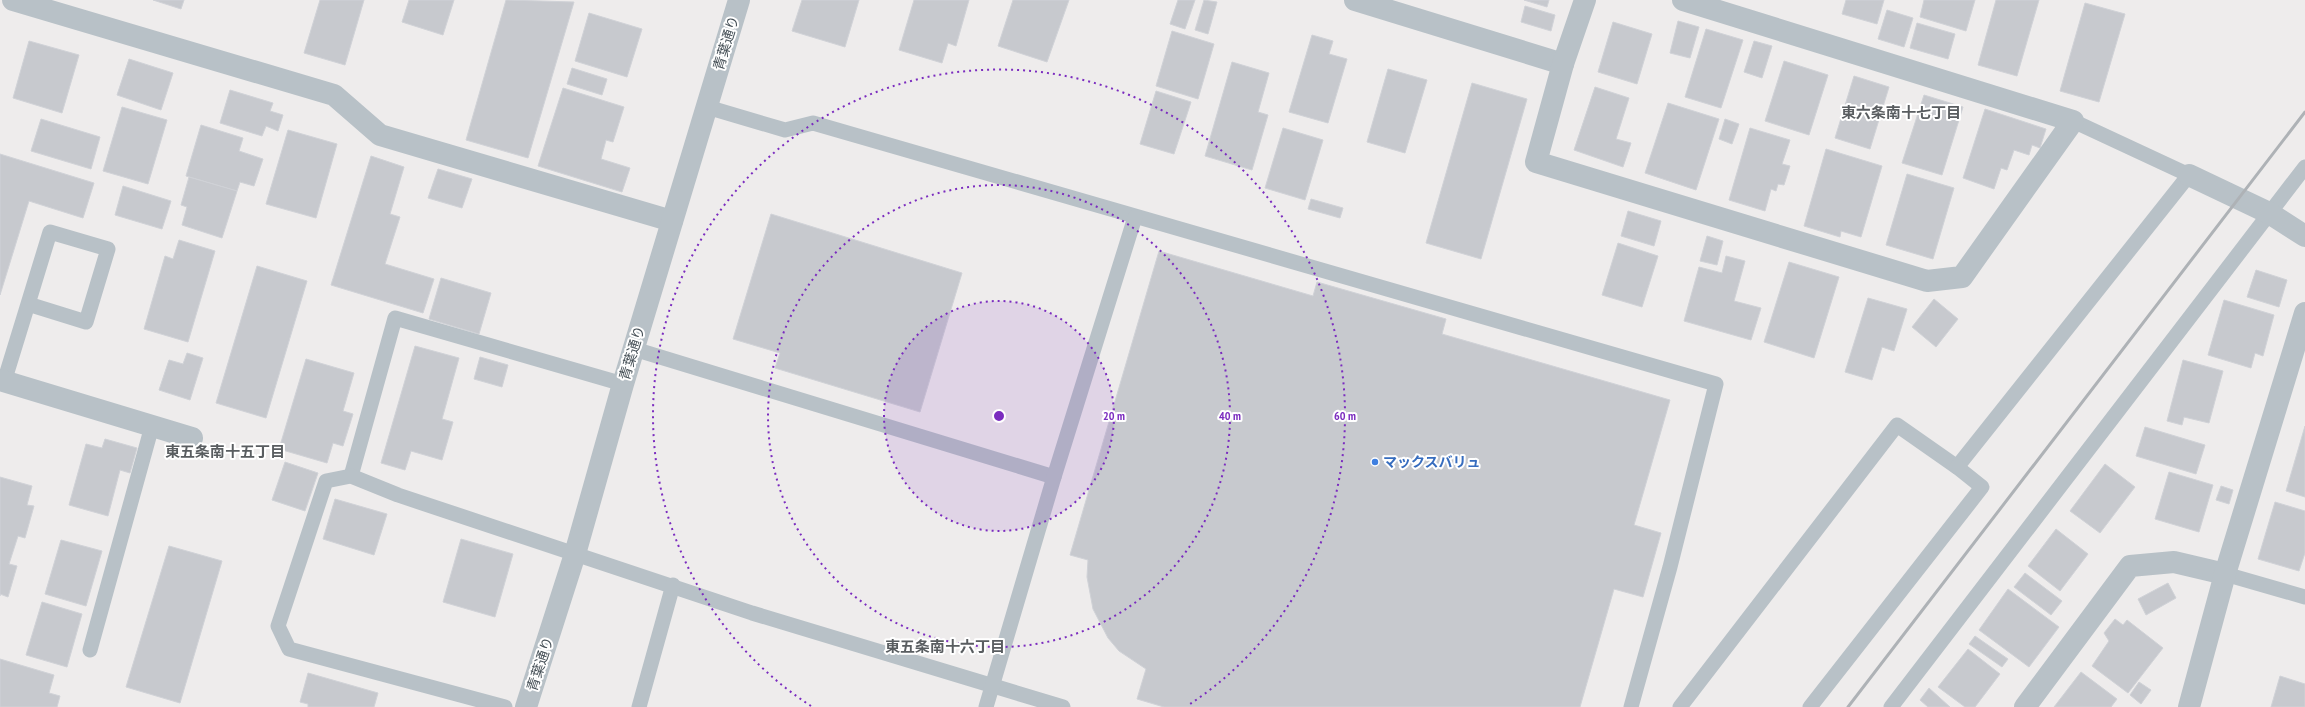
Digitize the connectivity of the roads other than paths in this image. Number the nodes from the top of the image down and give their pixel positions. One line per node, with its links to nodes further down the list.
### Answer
1 (13, 0): 13 (street)
2 (739, 0): 7 (street, 青葉通り)
3 (1355, 0): 6 (street)
4 (1584, 0): 6 (street)
5 (1683, 0): 8 (street)
6 (1563, 64): 8 (street)
7 (707, 107): 12 (lane); 13 (street, 青葉通り)
8 (2073, 121): 10 (lane)
9 (2305, 167): 11 (lane)
10 (2189, 175): 11 (street); 22 (lane)
11 (2269, 213): 14 (street); 39 (lane)
12 (1135, 217): 24 (lane); 36 (lane)
13 (672, 221): 17 (street, 青葉通り)
14 (2305, 236)
15 (28, 304): 15 (lane); 18 (lane)
16 (2305, 313): 26 (street)
17 (634, 349): 19 (street, 青葉通り); 24 (lane)
18 (2, 381): 20 (street)
19 (623, 384): 23 (lane); 25 (street, 青葉通り)
20 (152, 426): 21 (street); 29 (lane)
21 (192, 438)
22 (1957, 467): 37 (lane); 38 (lane)
23 (351, 476): 25 (lane); 31 (lane)
24 (1054, 477): 30 (lane)
25 (575, 554): 27 (lane); 32 (street, 青葉通り)
26 (2225, 574): 28 (lane); 40 (street); 41 (street)
27 (673, 585): 30 (lane); 33 (lane)
28 (2305, 597)
29 (90, 650)
30 (992, 686): 34 (lane); 35 (lane)
31 (505, 707)
32 (526, 707)
33 (639, 707)
34 (986, 707)
35 (1063, 707)
36 (1630, 707)
37 (1680, 707)
38 (1810, 707)
39 (1891, 707)
40 (2025, 707)
41 (2189, 707)

